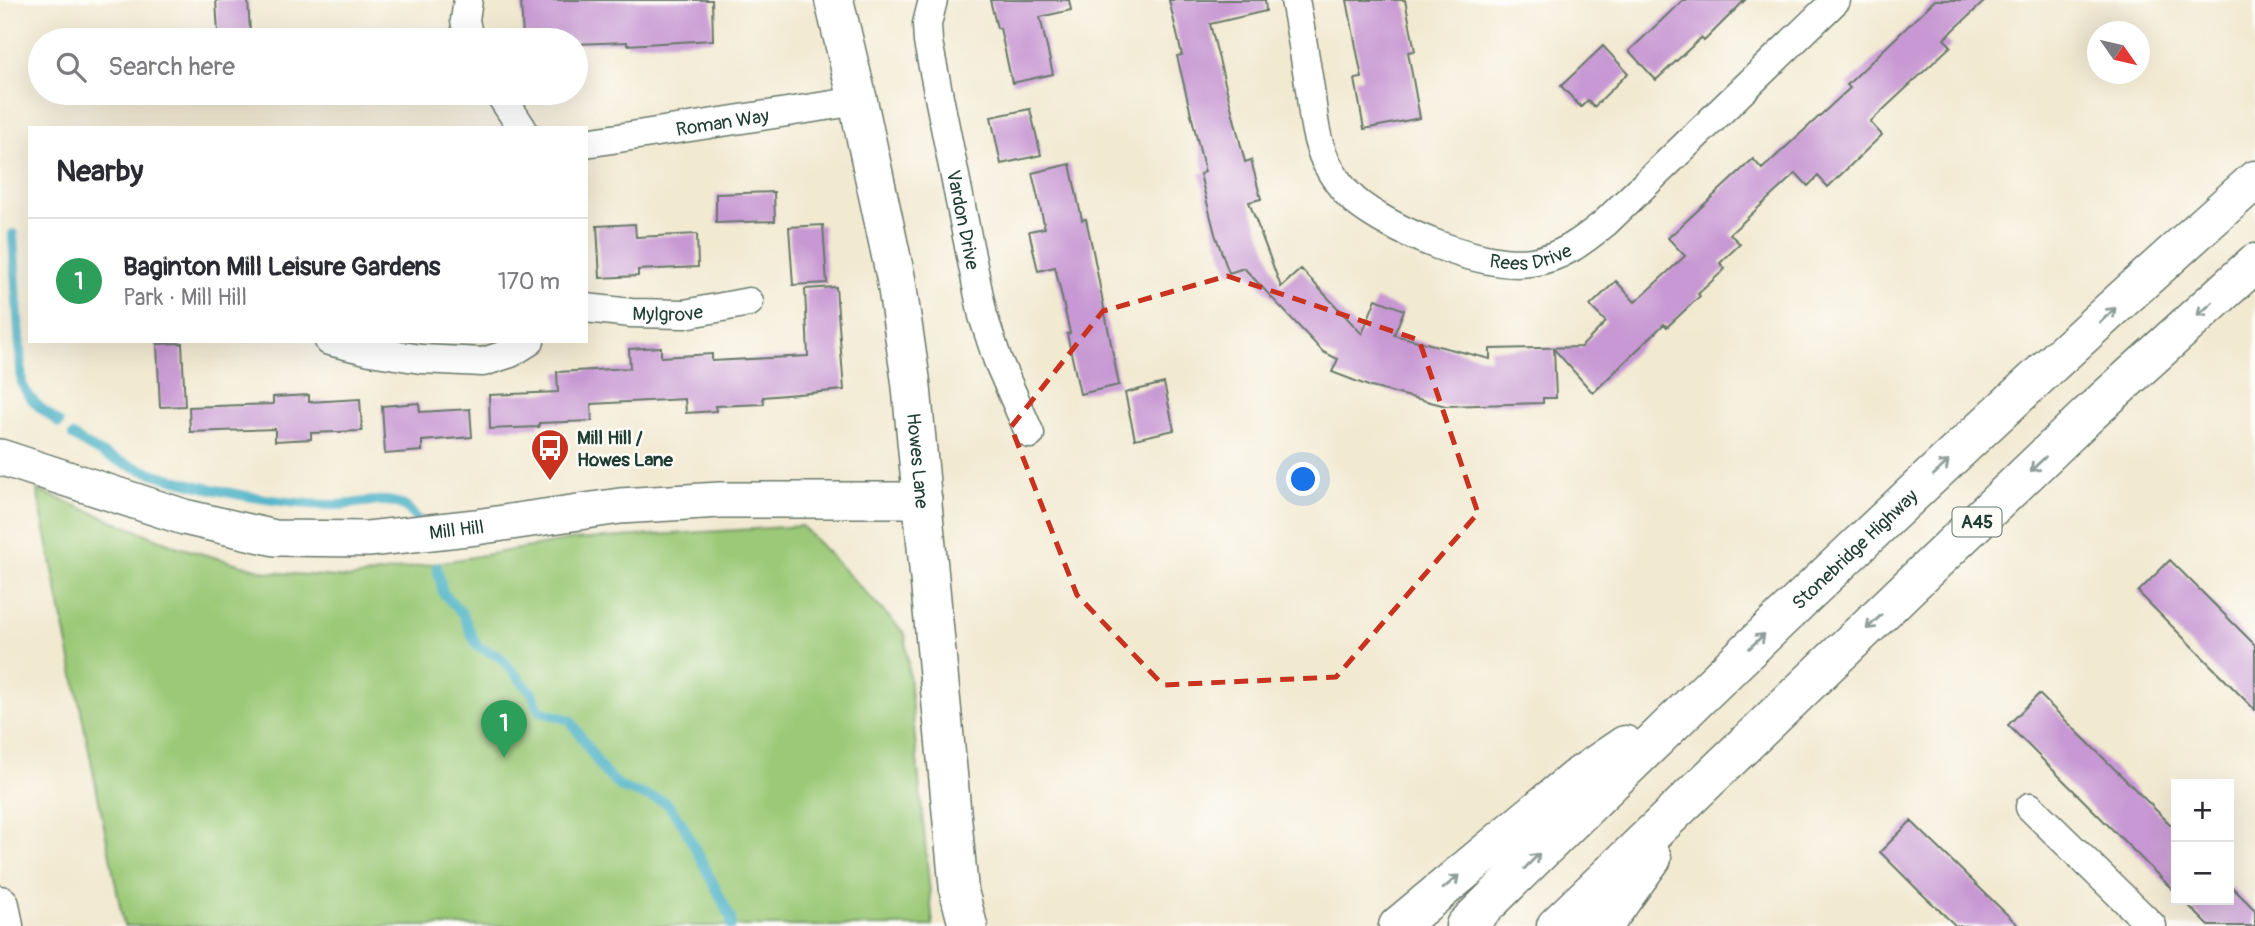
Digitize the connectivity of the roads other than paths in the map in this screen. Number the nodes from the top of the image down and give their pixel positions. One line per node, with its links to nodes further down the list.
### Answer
1 (468, 0): 6 (street)
2 (834, 0): 7 (main road, Howes Lane)
3 (933, 0): 17 (street, Vardon Drive)
4 (1295, 0): 5 (street, Rees Drive)
5 (1836, 0)
6 (467, 28)
7 (858, 101): 10 (street, Roman Way); 19 (main road, Howes Lane)
8 (507, 105): 9 (street)
9 (521, 126)
10 (588, 143)
11 (2255, 180): 20 (main road, Stonebridge Highway, one-way to 11)
12 (2255, 263): 21 (main road, A45, one-way to 21)
13 (749, 302): 14 (street, Mylgrove)
14 (588, 308)
15 (337, 343): 16 (street)
16 (527, 343)
17 (1030, 434)
18 (0, 457): 19 (street, Mill Hill)
19 (924, 500): 25 (main road, Howes Lane)
20 (1707, 688): 26 (main road, one-way to 20); 27 (main road, Stonebridge Highway, one-way to 20)
21 (1704, 786): 28 (main road, A45); 29 (main road)
22 (2030, 807): 30 (street)
23 (0, 905): 24 (main road)
24 (4, 926)
25 (968, 926)
26 (1398, 926)
27 (1465, 926)
28 (1556, 926)
29 (1603, 926)
30 (2152, 926)

